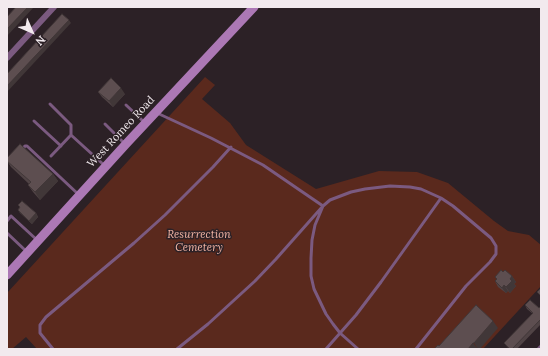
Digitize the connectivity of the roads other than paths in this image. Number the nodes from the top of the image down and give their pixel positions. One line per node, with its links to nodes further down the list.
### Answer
1 (54, 7): 3 (street)
2 (254, 7): 6 (main road, West Romeo Road)
3 (7, 58)
4 (50, 104): 10 (lane)
5 (126, 105): 8 (lane)
6 (156, 112): 8 (main road, West Romeo Road); 13 (lane)
7 (34, 121): 12 (lane)
8 (146, 123): 11 (main road, West Romeo Road)
9 (105, 124): 11 (lane)
10 (71, 135): 12 (lane); 16 (lane)
11 (126, 144): 16 (main road, West Romeo Road)
12 (61, 146): 15 (lane)
13 (231, 147): 19 (lane); 26 (lane)
14 (20, 152): 17 (lane)
15 (52, 156)
16 (105, 167): 17 (main road, West Romeo Road)
17 (79, 195): 22 (main road, West Romeo Road)
18 (441, 198): 19 (lane); 25 (lane); 30 (lane)
19 (323, 206): 25 (lane); 27 (lane)
20 (7, 221): 22 (lane)
21 (7, 233): 23 (lane)
22 (39, 241): 23 (main road, West Romeo Road)
23 (28, 253): 24 (main road, West Romeo Road)
24 (9, 270)
25 (340, 333): 28 (lane); 29 (lane)
26 (53, 349)
27 (177, 349)
28 (326, 349)
29 (358, 349)
30 (416, 349)

